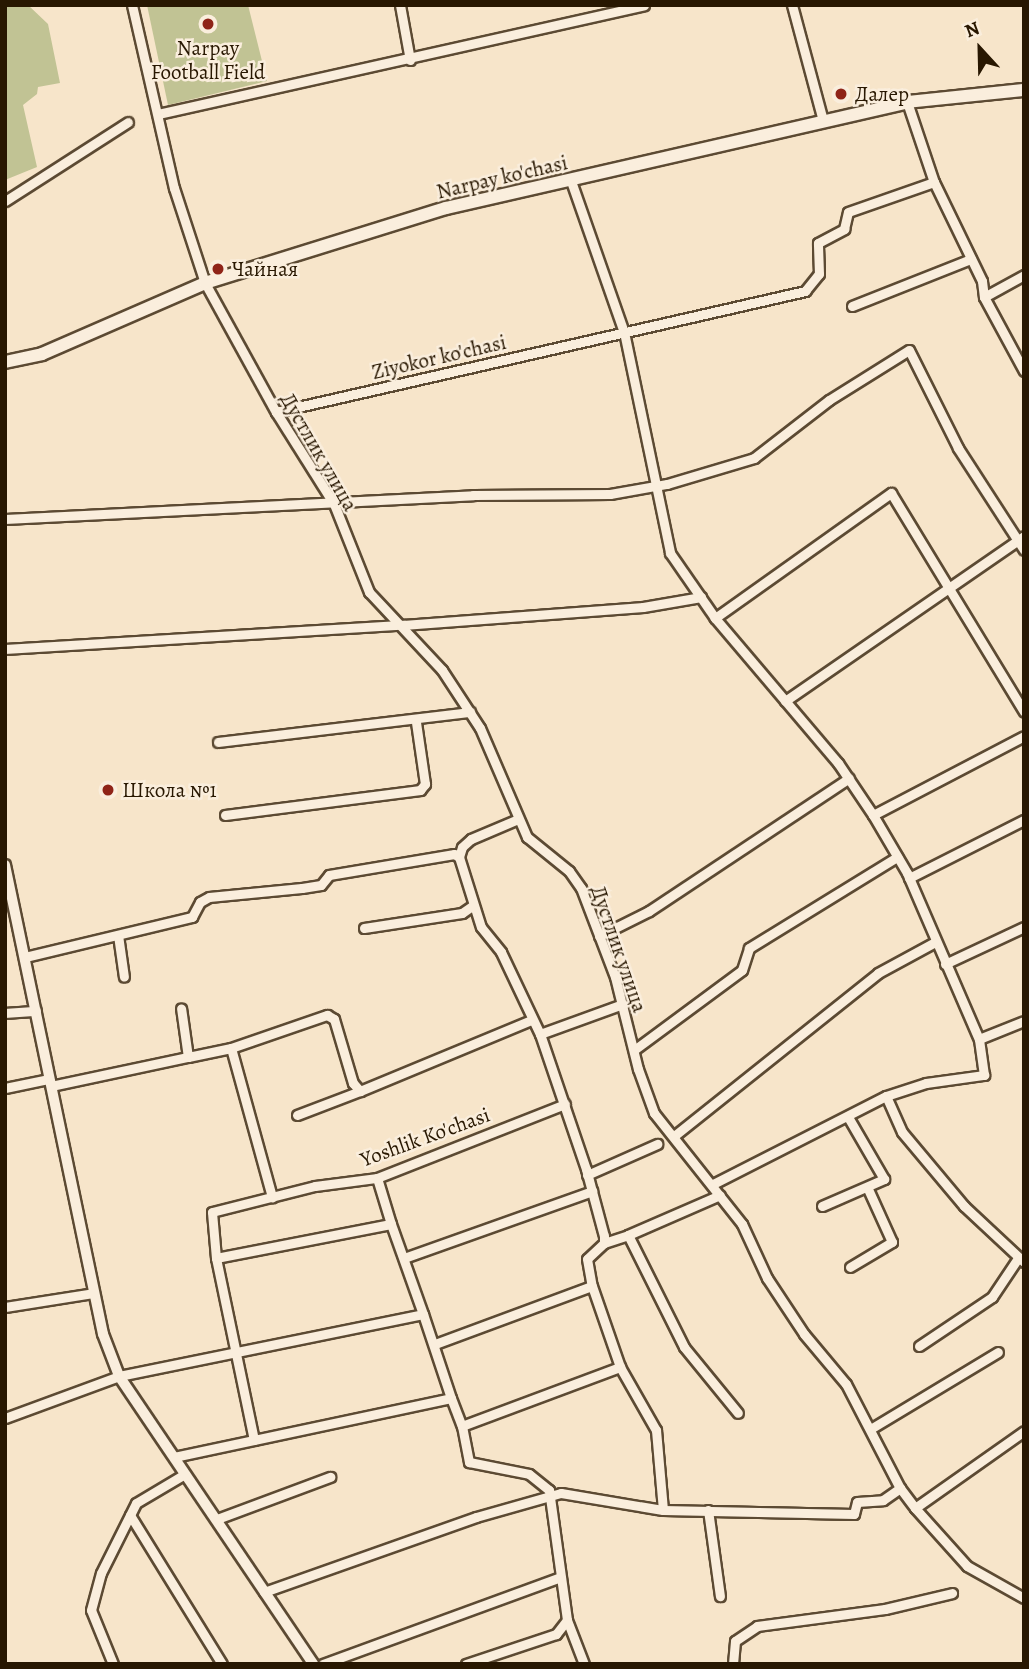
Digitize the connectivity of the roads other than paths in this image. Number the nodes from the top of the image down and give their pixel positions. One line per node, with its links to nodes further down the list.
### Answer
1 (132, 5): 9 (street, Дустлик улица)
2 (400, 5): 6 (street)
3 (644, 5): 5 (street)
4 (792, 5): 10 (street)
5 (599, 10): 6 (street)
6 (410, 60): 9 (street)
7 (1024, 90): 8 (main road, Narpay ko'chasi)
8 (907, 102): 10 (main road, Narpay ko'chasi); 13 (street)
9 (158, 114): 17 (street, Дустлик улица)
10 (823, 121): 12 (main road, Narpay ko'chasi)
11 (128, 122): 14 (street)
12 (572, 181): 17 (main road, Narpay ko'chasi); 20 (street)
13 (934, 183): 15 (street); 20 (street, Ziyokor ko'chasi)
14 (5, 201)
15 (971, 259): 18 (street); 19 (street)
16 (1024, 275): 18 (street)
17 (205, 284): 21 (main road, Narpay ko'chasi); 23 (street, Дустлик улица)
18 (984, 297): 22 (street)
19 (852, 306)
20 (624, 332): 23 (street, Ziyokor ko'chasi); 24 (street)
21 (5, 362)
22 (1024, 371)
23 (276, 412): 25 (street, Дустлик улица)
24 (654, 486): 25 (street); 27 (street); 30 (street)
25 (334, 504): 26 (street); 32 (street, Дустлик улица)
26 (5, 519)
27 (1021, 538): 28 (street); 29 (street)
28 (1024, 550)
29 (948, 586): 31 (street); 34 (street); 36 (street)
30 (701, 597): 31 (street); 32 (street)
31 (715, 618): 34 (street)
32 (403, 625): 33 (street); 35 (street, Дустлик улица)
33 (5, 649)
34 (785, 701): 40 (street)
35 (470, 712): 37 (street); 43 (street, Дустлик улица)
36 (1024, 712)
37 (416, 722): 39 (street); 41 (street)
38 (1024, 736): 42 (street)
39 (218, 743)
40 (849, 778): 42 (street); 54 (street)
41 (225, 815)
42 (873, 815): 46 (street)
43 (516, 820): 45 (street); 54 (street, Дустлик улица)
44 (1024, 820): 48 (street)
45 (459, 857): 49 (street); 53 (street)
46 (897, 857): 48 (street); 68 (street)
47 (5, 865): 50 (street)
48 (909, 877): 55 (street)
49 (472, 906): 52 (street); 63 (street)
50 (11, 921): 56 (street)
51 (1024, 927): 57 (street)
52 (364, 928)
53 (118, 934): 56 (street); 58 (street)
54 (599, 936): 59 (street, Дустлик улица)
55 (935, 942): 57 (street); 77 (street)
56 (25, 957): 61 (street)
57 (945, 964): 66 (street)
58 (124, 977)
59 (622, 1004): 65 (street); 68 (street, Дустлик улица)
60 (181, 1008): 69 (street)
61 (36, 1011): 62 (street); 70 (street)
62 (5, 1013)
63 (531, 1020): 65 (street); 72 (street)
64 (1024, 1021): 66 (street)
65 (540, 1034): 74 (street)
66 (979, 1039): 73 (street)
67 (231, 1048): 69 (street); 72 (street); 85 (street)
68 (634, 1050): 77 (street, Дустлик улица)
69 (188, 1057): 70 (street)
70 (50, 1082): 71 (street); 95 (street)
71 (5, 1088)
72 (360, 1091): 75 (street)
73 (886, 1097): 76 (street); 92 (street)
74 (565, 1104): 79 (street); 80 (street, Yoshlik Ko'chasi)
75 (297, 1115)
76 (848, 1117): 81 (street); 82 (street)
77 (674, 1136): 81 (street, Дустлик улица)
78 (657, 1144): 79 (street)
79 (587, 1175): 83 (street)
80 (377, 1178): 85 (street, Yoshlik Ko'chasi); 87 (street)
81 (713, 1184): 84 (street, Дустлик улица)
82 (868, 1189): 86 (street); 93 (street)
83 (592, 1191): 89 (street); 91 (street)
84 (720, 1195): 88 (street); 108 (street, Дустлик улица)
85 (272, 1197): 90 (street, Yoshlik Ko'chasi)
86 (822, 1206)
87 (391, 1224): 90 (street); 91 (street)
88 (628, 1235): 89 (street); 105 (street)
89 (604, 1243): 94 (street)
90 (216, 1258): 101 (street)
91 (404, 1258): 97 (street)
92 (1021, 1260): 99 (street)
93 (850, 1267)
94 (592, 1286): 98 (street); 102 (street)
95 (93, 1293): 96 (street); 103 (street)
96 (5, 1307)
97 (423, 1314): 98 (street); 101 (street)
98 (435, 1344): 104 (street)
99 (919, 1346)
100 (998, 1352): 108 (street)
101 (235, 1355): 103 (street); 110 (street)
102 (620, 1367): 107 (street); 117 (street)
103 (119, 1376): 106 (street); 111 (street)
104 (450, 1398): 107 (street); 110 (street)
105 (738, 1413)
106 (5, 1418)
107 (461, 1426): 115 (street)
108 (872, 1428): 114 (street, Дустлик улица)
109 (1024, 1431): 116 (street)
110 (254, 1440): 111 (street)
111 (174, 1457): 112 (street)
112 (185, 1474): 119 (street); 120 (street)
113 (330, 1477): 120 (street)
114 (900, 1488): 116 (street, Дустлик улица); 118 (street)
115 (549, 1495): 117 (street); 121 (street); 122 (street)
116 (915, 1508): 125 (street, Дустлик улица)
117 (663, 1510): 118 (street)
118 (708, 1510): 124 (street)
119 (130, 1515): 127 (street); 128 (street)
120 (217, 1520): 122 (street)
121 (561, 1577): 126 (street); 130 (street)
122 (264, 1592): 129 (street)
123 (952, 1593): 133 (street)
124 (720, 1596)
125 (1024, 1598)
126 (568, 1620): 131 (street); 132 (street)
127 (113, 1664)
128 (222, 1664)
129 (313, 1664)
130 (323, 1664)
131 (466, 1664)
132 (584, 1664)
133 (733, 1664)

